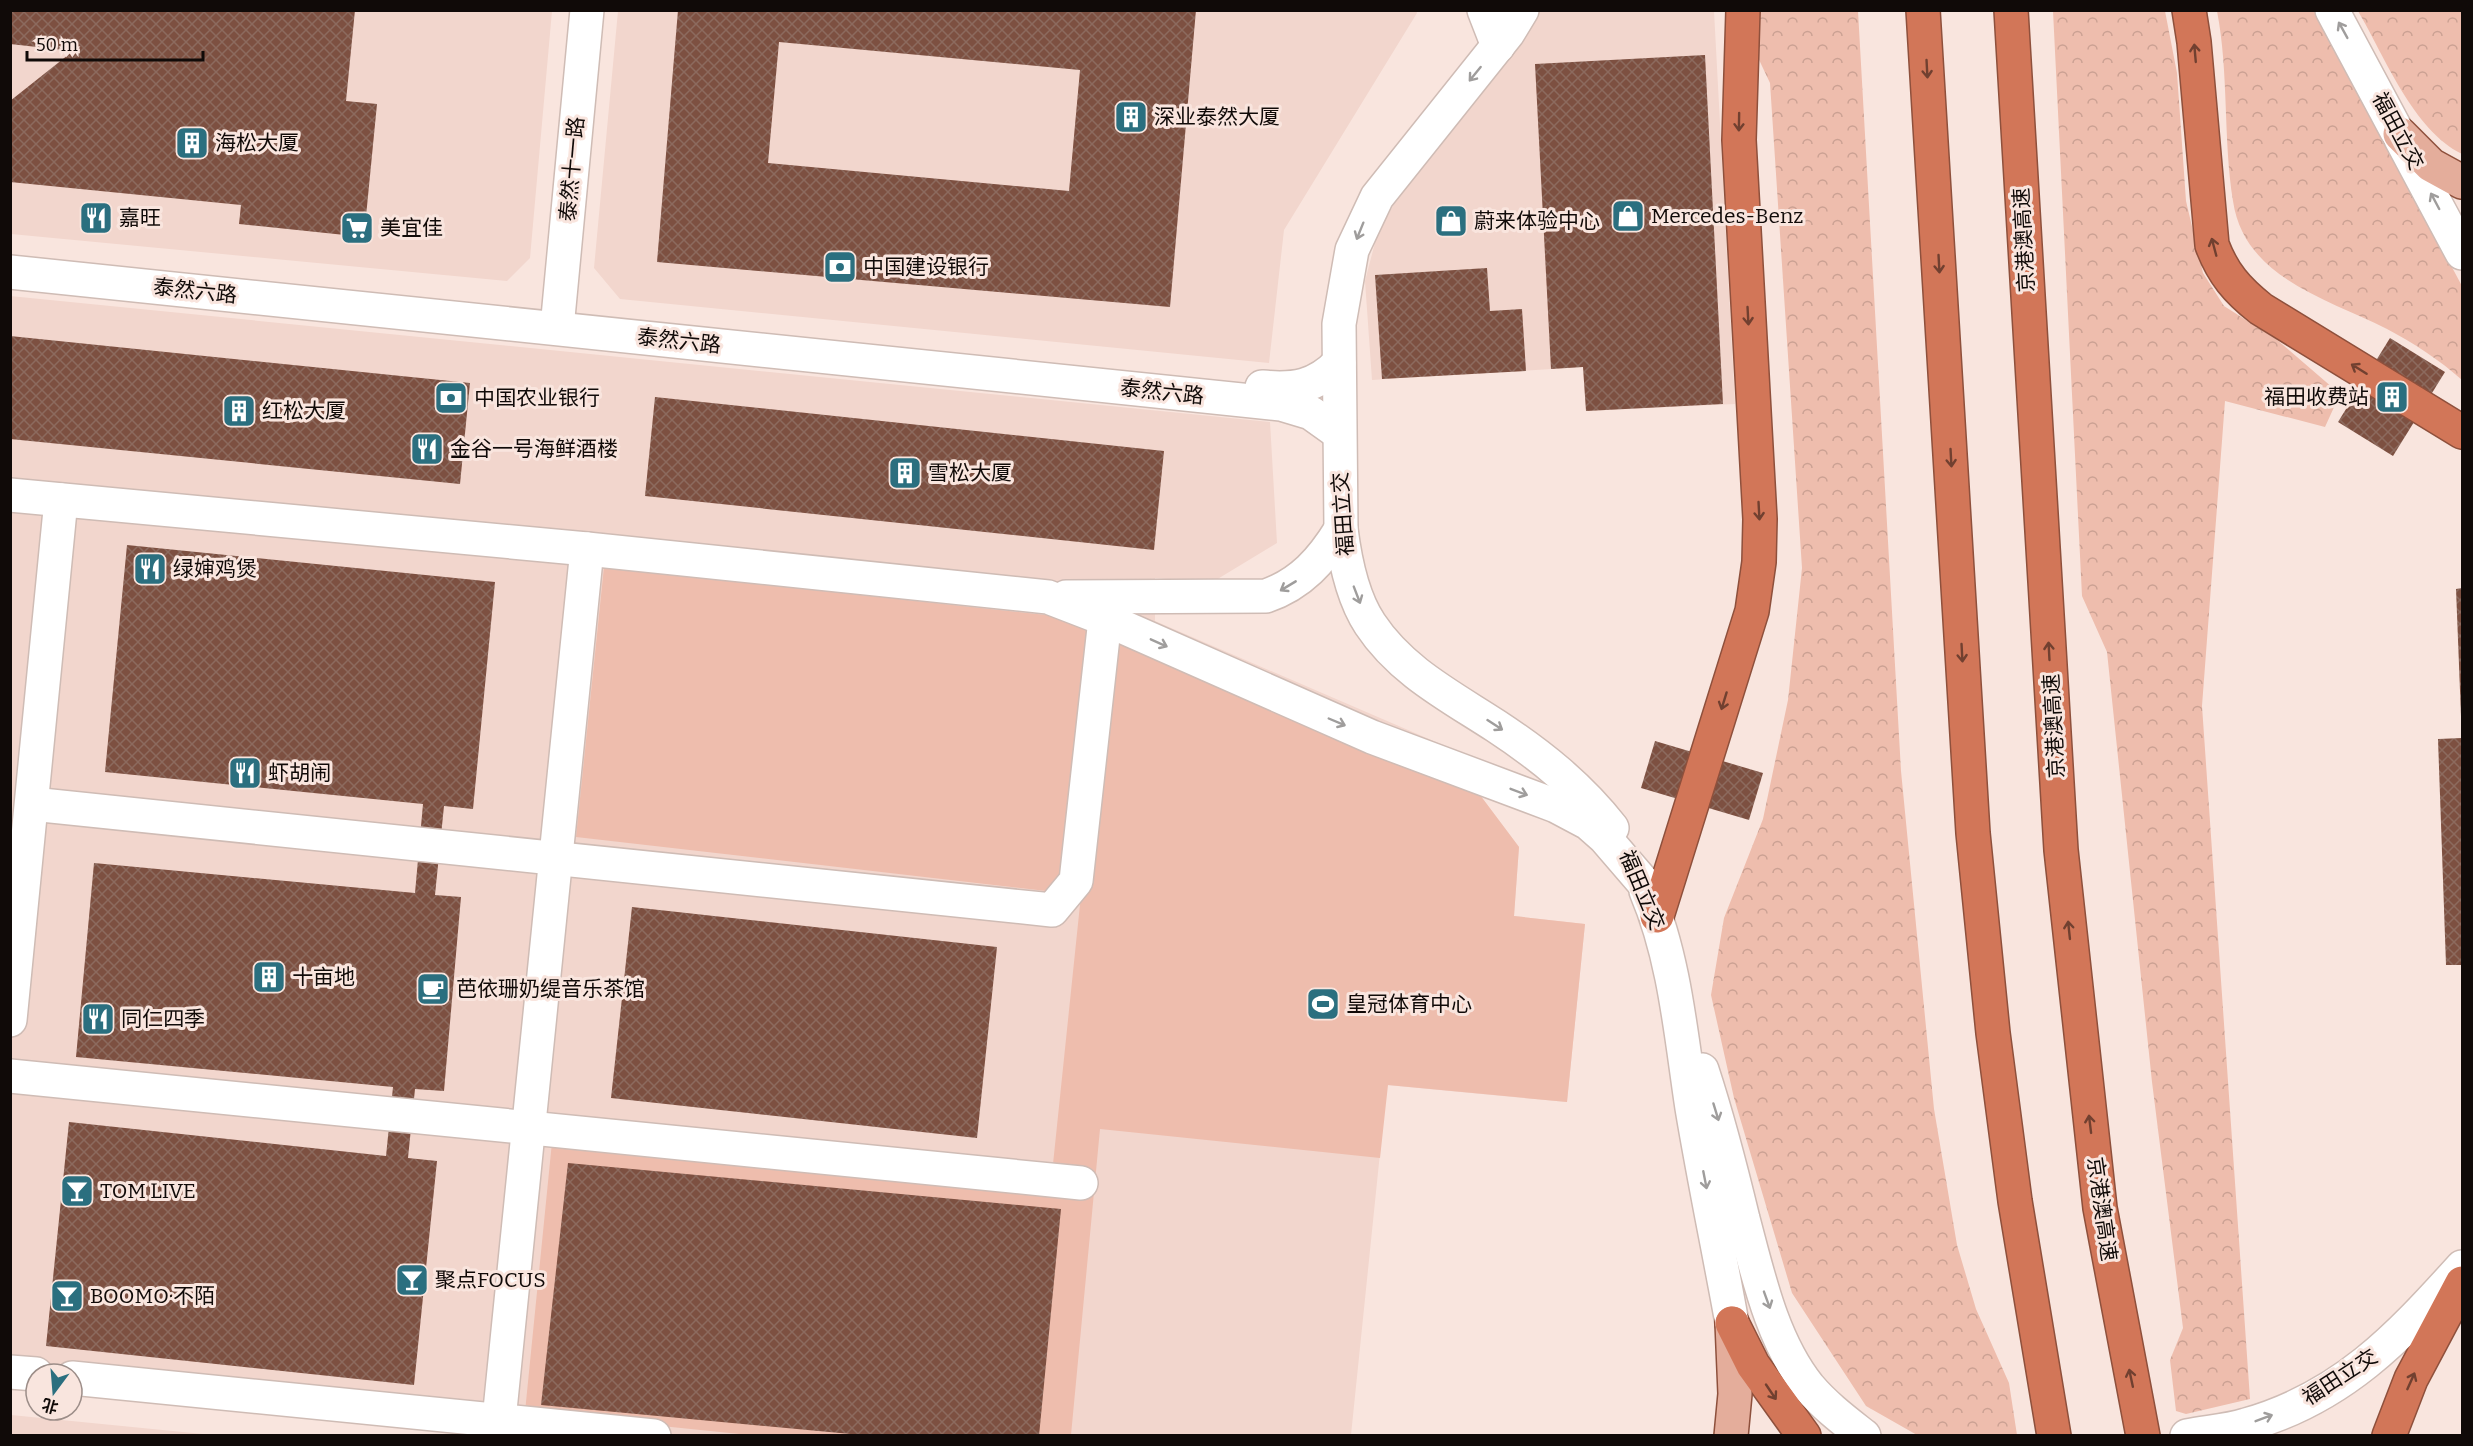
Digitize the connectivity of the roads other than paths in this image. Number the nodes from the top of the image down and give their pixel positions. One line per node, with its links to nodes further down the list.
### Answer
1 (587, 10): 15 (street, 泰然十一路)
2 (1484, 10): 9 (street)
3 (1522, 10): 9 (street, 福田立交)
4 (1743, 10): 29 (highway, one-way to 29)
5 (1923, 10): 44 (highway, one-way to 44)
6 (2011, 10): 45 (highway, 京港澳高速, one-way to 6)
7 (2189, 10): 17 (highway, one-way to 7)
8 (2332, 10): 10 (street, 福田立交, one-way to 8)
9 (1498, 46): 16 (street, 福田立交, one-way to 16)
10 (2400, 134): 11 (main road); 12 (street, 福田立交, one-way to 10)
11 (2463, 182)
12 (2463, 253)
13 (10, 258): 15 (street, 泰然六路)
14 (10, 272): 15 (street, 泰然六路)
15 (558, 322): 16 (street, 泰然六路); 18 (street, 泰然六路)
16 (1339, 363): 18 (street, 福田立交)
17 (2463, 432)
18 (1339, 433): 21 (street, 福田立交)
19 (10, 495): 20 (street)
20 (61, 500): 22 (street); 25 (street)
21 (1341, 529): 23 (street, one-way to 23); 27 (street, 福田立交, one-way to 27)
22 (587, 549): 23 (street); 26 (street)
23 (1048, 597): 24 (street)
24 (1105, 619): 26 (street); 27 (street, one-way to 27)
25 (32, 804): 26 (street); 28 (street)
26 (557, 858): 33 (street)
27 (1642, 881): 29 (street, 福田立交)
28 (16, 903): 31 (street)
29 (1657, 916): 30 (street, 福田立交)
30 (1671, 977): 37 (street, 福田立交, one-way to 37); 43 (street, 福田立交, one-way to 43)
31 (10, 1020)
32 (10, 1076): 33 (street)
33 (529, 1128): 34 (street); 39 (street)
34 (1081, 1183)
35 (2463, 1267): 46 (street, 福田立交, one-way to 35)
36 (2463, 1283): 47 (highway, one-way to 36)
37 (1732, 1323): 41 (main road); 42 (highway, one-way to 42)
38 (84, 1379): 39 (street)
39 (499, 1420): 40 (street)
40 (654, 1436)
41 (1731, 1436)
42 (1804, 1436)
43 (1864, 1436)
44 (2054, 1436)
45 (2143, 1436)
46 (2187, 1436)
47 (2389, 1436)

